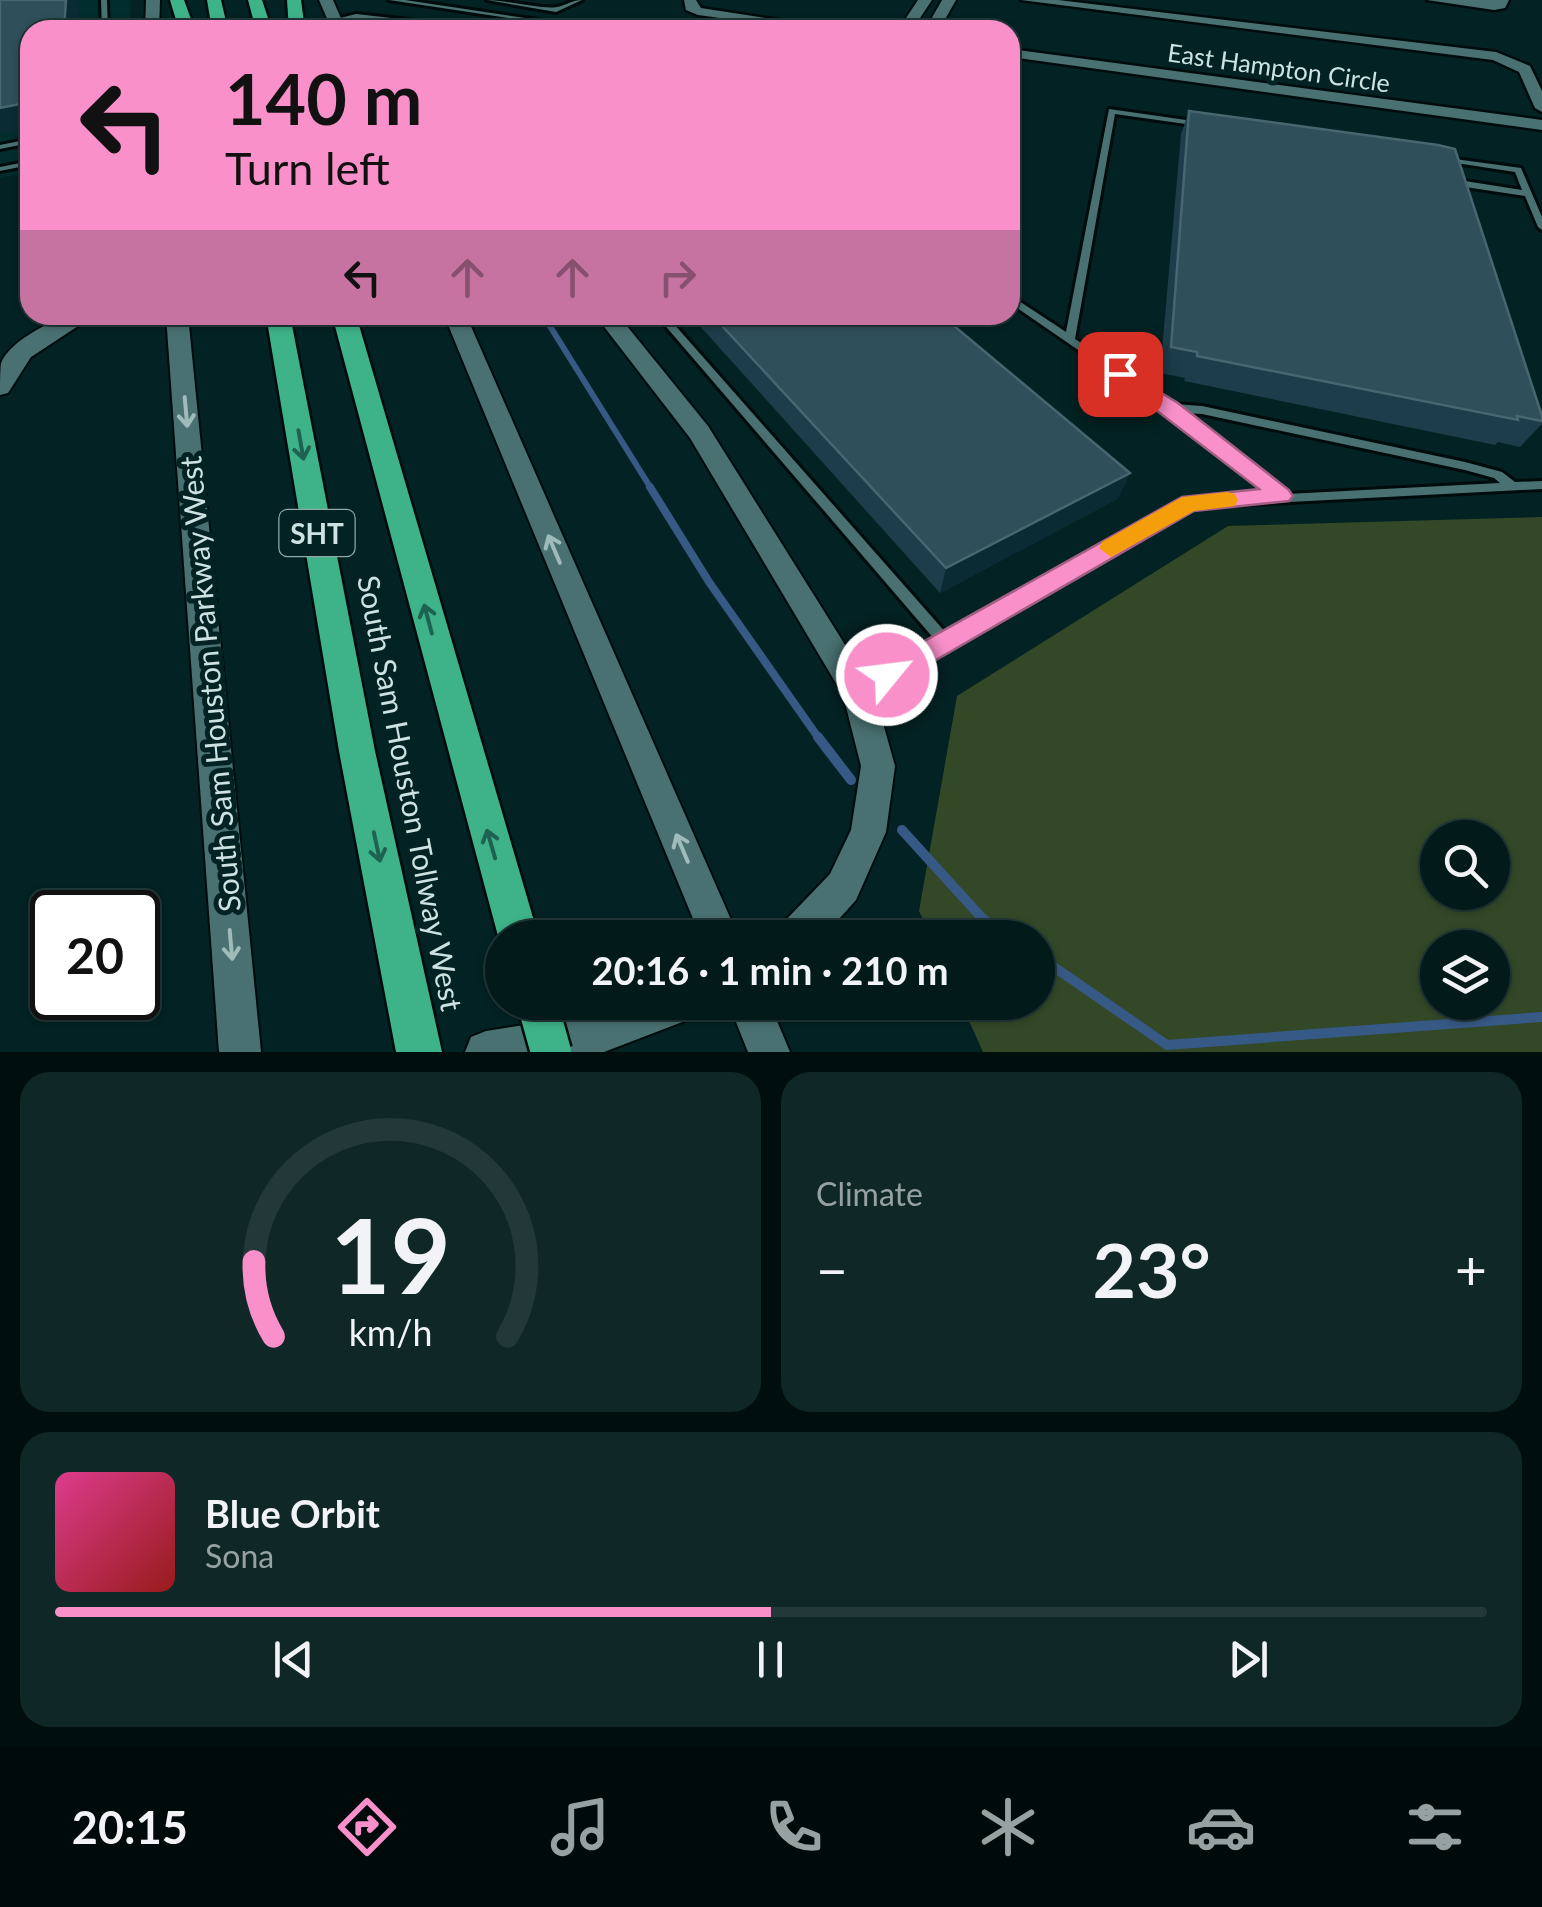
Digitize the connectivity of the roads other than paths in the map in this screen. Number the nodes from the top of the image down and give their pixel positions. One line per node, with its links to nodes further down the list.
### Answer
1 (350, 0): 9 (lane)
2 (392, 0): 13 (lane)
3 (490, 0): 4 (lane)
4 (579, 0)
5 (690, 0): 14 (street)
6 (1026, 0): 16 (street)
7 (1503, 0): 8 (street)
8 (1439, 1)
9 (356, 16): 10 (lane); 11 (lane)
10 (377, 19): 12 (lane)
11 (348, 20)
12 (387, 20)
13 (531, 20)
14 (764, 20)
15 (1020, 55): 18 (street, East Hampton Circle)
16 (1542, 108)
17 (1209, 125): 34 (lane)
18 (1542, 125)
19 (1422, 156): 24 (lane)
20 (20, 160): 21 (lane)
21 (18, 166): 22 (lane)
22 (0, 169)
23 (1452, 182): 24 (lane)
24 (1529, 194): 25 (lane)
25 (1542, 226)
26 (1020, 306): 34 (lane)
27 (62, 325): 35 (main road)
28 (179, 325): 48 (main road, South Sam Houston Parkway West, one-way to 48)
29 (280, 325): 49 (highway, South Sam Houston Tollway West / SHT, one-way to 49)
30 (347, 325): 42 (highway, South Sam Houston Tollway West / SHT, one-way to 30)
31 (458, 325): 43 (main road, one-way to 31)
32 (614, 325): 41 (main road)
33 (670, 325): 40 (lane)
34 (1070, 340): 36 (lane)
35 (0, 387)
36 (1171, 408): 38 (lane); 39 (lane)
37 (1542, 485): 38 (lane)
38 (1513, 486): 39 (lane)
39 (1282, 496): 40 (lane)
40 (945, 642): 41 (lane)
41 (858, 691): 44 (main road)
42 (513, 920)
43 (712, 920)
44 (813, 920)
45 (542, 1020): 51 (highway, bridge)
46 (635, 1020): 50 (main road)
47 (756, 1020): 52 (main road)
48 (240, 1052)
49 (419, 1052)
50 (486, 1052)
51 (551, 1052)
52 (769, 1052)

